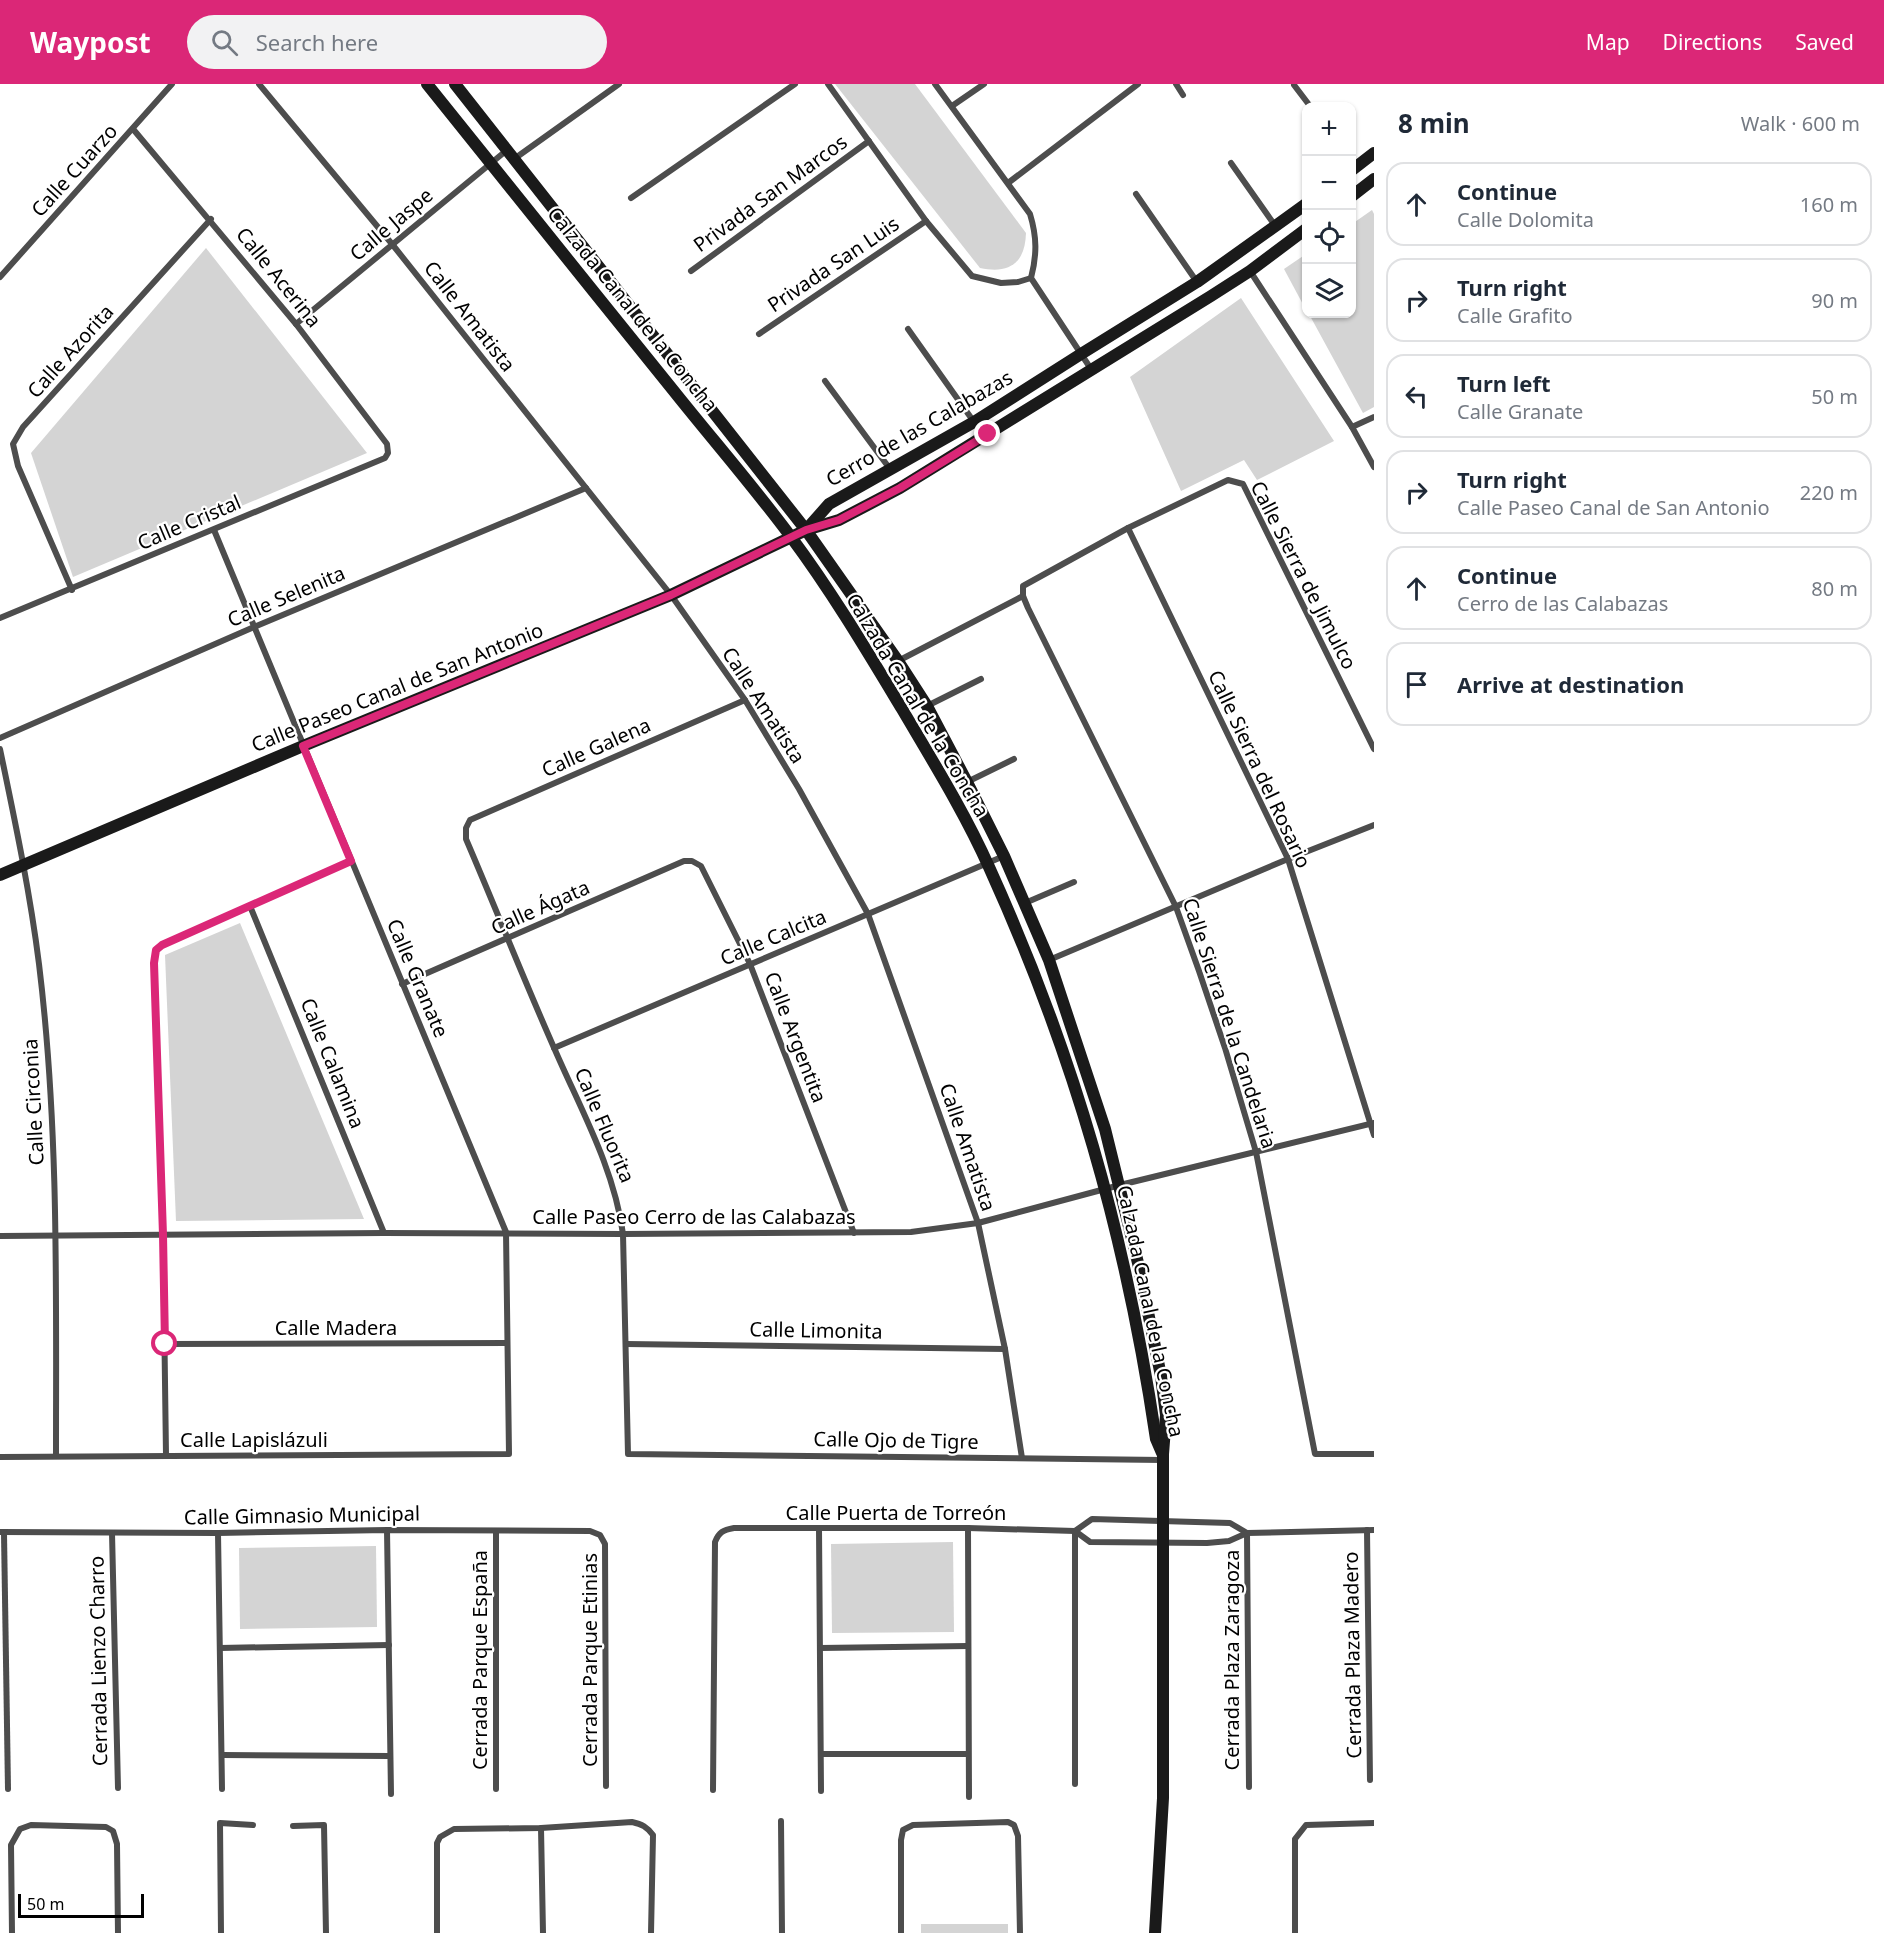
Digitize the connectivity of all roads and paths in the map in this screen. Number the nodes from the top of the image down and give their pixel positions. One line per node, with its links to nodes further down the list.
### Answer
1 (172, 84): 16 (street, Calle Cuarzo)
2 (259, 84): 33 (street, Calle Amatista)
3 (427, 84): 20 (street, Calzada Canal de la Concha)
4 (455, 84): 19 (street, Calzada Canal de la Concha)
5 (619, 84): 19 (street, Calle Jaspe)
6 (795, 84): 27 (street)
7 (828, 84): 17 (street)
8 (935, 84): 15 (street)
9 (984, 84): 15 (street)
10 (1138, 84): 24 (street)
11 (1176, 84): 13 (street)
12 (1294, 85): 14 (street)
13 (1183, 95)
14 (1307, 102)
15 (952, 106): 24 (street)
16 (133, 129): 29 (street, Calle Acerina); 36 (street, Calle Cuarzo)
17 (869, 141): 30 (street); 34 (street, Privada San Marcos)
18 (1374, 153): 22 (street)
19 (511, 154): 20 (street, Calle Jaspe); 54 (street, Calzada Canal de la Concha)
20 (490, 163): 33 (street, Calle Jaspe); 55 (street, Calzada Canal de la Concha)
21 (1231, 163): 31 (street)
22 (1356, 165)
23 (1374, 179): 25 (street)
24 (1008, 183): 37 (street)
25 (1356, 193)
26 (1136, 194): 38 (street)
27 (631, 198)
28 (1302, 207): 31 (street, Cerro de las Calabazas)
29 (211, 219): 39 (street, Calle Acerina); 56 (street, Calle Azorita)
30 (926, 221): 37 (street); 41 (street, Privada San Luis)
31 (1276, 227): 38 (street, Cerro de las Calabazas)
32 (1302, 232): 35 (street, Cerro de las Calabazas)
33 (392, 244): 39 (street, Calle Jaspe); 51 (street, Calle Amatista)
34 (691, 271)
35 (1250, 271): 43 (street, Cerro de las Calabazas); 47 (street)
36 (0, 277)
37 (1031, 278): 42 (street)
38 (1197, 282): 42 (street, Cerro de las Calabazas)
39 (296, 324): 48 (street, Calle Acerina)
40 (908, 329): 46 (street)
41 (759, 334)
42 (1081, 354): 43 (street); 46 (street, Cerro de las Calabazas)
43 (1092, 370): 54 (street, Cerro de las Calabazas)
44 (825, 381): 50 (street)
45 (1374, 417): 47 (street)
46 (974, 422): 50 (street, Cerro de las Calabazas)
47 (1352, 428): 49 (street)
48 (388, 453): 53 (street, Calle Cristal)
49 (1374, 467)
50 (890, 469): 54 (street, Cerro de las Calabazas)
51 (586, 488): 57 (street, Calle Amatista); 60 (street, Calle Selenita)
52 (1128, 528): 58 (street); 67 (street, Calle Sierra de Jimulco); 74 (street, Calle Sierra del Rosario)
53 (214, 530): 56 (street, Calle Cristal); 60 (street, Calle Granate)
54 (806, 530): 55 (street, Calle Paseo Canal de San Antonio); 61 (street, Calzada Canal de la Concha)
55 (792, 538): 57 (street, Calle Paseo Canal de San Antonio); 77 (street, Calzada Canal de la Concha)
56 (72, 590): 59 (street, Calle Cristal)
57 (671, 595): 63 (street, Calle Amatista); 66 (street, Calle Paseo Canal de San Antonio)
58 (1023, 596): 61 (street); 83 (street, Calle Sierra de la Candelaria)
59 (0, 618)
60 (254, 627): 65 (street, Calle Selenita); 66 (street, Calle Granate)
61 (898, 661): 64 (street, Calzada Canal de la Concha)
62 (981, 679): 64 (street)
63 (745, 700): 72 (street, Calle Galena); 84 (street, Calle Amatista)
64 (927, 706): 70 (street, Calzada Canal de la Concha)
65 (0, 738)
66 (303, 746): 75 (street, Calle Granate); 78 (street, Calle Paseo Canal de San Antonio)
67 (1374, 749)
68 (0, 750): 78 (street, Calle Circonia)
69 (1014, 759): 70 (street)
70 (967, 782): 73 (street, Calzada Canal de la Concha)
71 (1374, 825): 74 (street)
72 (466, 828): 85 (street, Calle Fluorita)
73 (1004, 856): 77 (street, Calle Calcita); 81 (street, Calzada Canal de la Concha)
74 (1288, 859): 83 (street); 90 (street, Calle Sierra del Rosario)
75 (351, 861): 82 (street); 88 (street, Calle Granate)
76 (692, 861): 85 (street, Calle Ágata); 87 (street, Calle Argentita)
77 (987, 863): 84 (street, Calle Calcita); 94 (street, Calzada Canal de la Concha)
78 (24, 865): 79 (street, Calle Paseo Canal de San Antonio); 102 (street, Calle Circonia)
79 (0, 875)
80 (1074, 882): 81 (street)
81 (1025, 903): 86 (street, Calzada Canal de la Concha)
82 (250, 906): 97 (street, Calle Calamina); 100 (street)
83 (1176, 907): 86 (street); 92 (street, Calle Sierra de la Candelaria)
84 (868, 914): 87 (street, Calle Calcita); 95 (street, Calle Amatista)
85 (509, 939): 88 (street, Calle Ágata); 89 (street, Calle Fluorita)
86 (1049, 960): 93 (street, Calzada Canal de la Concha)
87 (750, 964): 89 (street, Calle Calcita); 98 (street, Calle Argentita)
88 (402, 984): 96 (street, Calle Granate)
89 (554, 1048): 99 (street, Calle Fluorita)
90 (1373, 1123): 91 (street, Calle Sierra del Rosario); 92 (street, Calle Paseo Cerro de las Calabazas)
91 (1374, 1135)
92 (1256, 1152): 93 (street, Calle Paseo Cerro de las Calabazas); 109 (street, Calle Sierra de la Candelaria)
93 (1120, 1185): 94 (street, Calle Paseo Cerro de las Calabazas); 113 (street, Calzada Canal de la Concha)
94 (1106, 1188): 95 (street, Calle Paseo Cerro de las Calabazas); 113 (street, Calzada Canal de la Concha)
95 (978, 1223): 98 (street, Calle Paseo Cerro de las Calabazas); 106 (street, Calle Amatista)
96 (506, 1232): 97 (street, Calle Paseo Cerro de las Calabazas); 99 (street, Calle Paseo Cerro de las Calabazas); 103 (street, Calle Granate)
97 (384, 1233): 100 (street, Calle Paseo Cerro de las Calabazas)
98 (854, 1233): 99 (street, Calle Paseo Cerro de las Calabazas)
99 (623, 1234): 105 (street, Calle Fluorita)
100 (163, 1235): 102 (street, Calle Paseo Cerro de las Calabazas); 104 (street)
101 (0, 1236): 102 (street, Calle Paseo Cerro de las Calabazas)
102 (56, 1236): 110 (street, Calle Circonia)
103 (507, 1343): 104 (street, Calle Madera); 107 (street, Calle Granate)
104 (165, 1344): 111 (street)
105 (626, 1344): 106 (street, Calle Limonita); 108 (street, Calle Fluorita)
106 (1005, 1349): 114 (street, Calle Amatista)
107 (509, 1454): 111 (street, Calle Lapislázuli)
108 (628, 1454): 114 (street, Calle Ojo de Tigre)
109 (1374, 1454)
110 (56, 1455): 111 (street, Calle Lapislázuli); 112 (street, Calle Lapislázuli)
111 (166, 1455)
112 (0, 1456)
113 (1163, 1457): 114 (street, Calle Ojo de Tigre); 115 (street, Calzada Canal de la Concha)
114 (1022, 1458)
115 (1164, 1520): 121 (street, Calle Puerta de Torreón); 125 (street, Calle Puerta de Torreón); 127 (street, Calzada Canal de la Concha)
116 (819, 1528): 117 (street, Calle Puerta de Torreón); 131 (street); 144 (street, Calle Puerta de Torreón)
117 (968, 1528): 121 (street, Calle Puerta de Torreón); 129 (street)
118 (387, 1530): 119 (street, Calle Gimnasio Municipal); 124 (street, Calle Gimnasio Municipal); 128 (street)
119 (496, 1530): 126 (street, Calle Gimnasio Municipal); 141 (street, Cerrada Parque España)
120 (1370, 1530): 125 (street, Calle Puerta de Torreón); 136 (street, Cerrada Plaza Madero)
121 (1075, 1531): 127 (street, Calle Puerta de Torreón); 137 (street)
122 (2, 1533): 123 (street, Calle Gimnasio Municipal); 142 (street)
123 (112, 1533): 124 (street, Calle Gimnasio Municipal); 140 (street, Cerrada Lienzo Charro)
124 (218, 1533): 130 (street)
125 (1246, 1533): 127 (street, Calle Puerta de Torreón); 139 (street, Cerrada Plaza Zaragoza)
126 (600, 1535): 138 (street, Cerrada Parque Etinias)
127 (1163, 1543): 163 (street, Calzada Canal de la Concha)
128 (389, 1645): 130 (street); 135 (street)
129 (968, 1646): 131 (street); 133 (street)
130 (220, 1648): 134 (street)
131 (820, 1648): 132 (street)
132 (821, 1754): 133 (street); 145 (street)
133 (969, 1754): 147 (street)
134 (222, 1755): 135 (street); 143 (street)
135 (390, 1756): 146 (street)
136 (1370, 1780)
137 (1075, 1784)
138 (606, 1786)
139 (1249, 1787)
140 (118, 1788)
141 (496, 1788)
142 (8, 1789)
143 (222, 1790)
144 (712, 1790)
145 (821, 1791)
146 (391, 1794)
147 (969, 1797)
148 (781, 1821): 160 (street)
149 (1374, 1823): 164 (street)
150 (253, 1825): 155 (street)
151 (293, 1826): 156 (street)
152 (541, 1828): 157 (street); 158 (street); 159 (street)
153 (12, 1933): 154 (street)
154 (118, 1933)
155 (221, 1933)
156 (326, 1933)
157 (437, 1933)
158 (543, 1933)
159 (651, 1933)
160 (782, 1933)
161 (901, 1933): 162 (street)
162 (1020, 1933)
163 (1155, 1933)
164 (1295, 1933)

